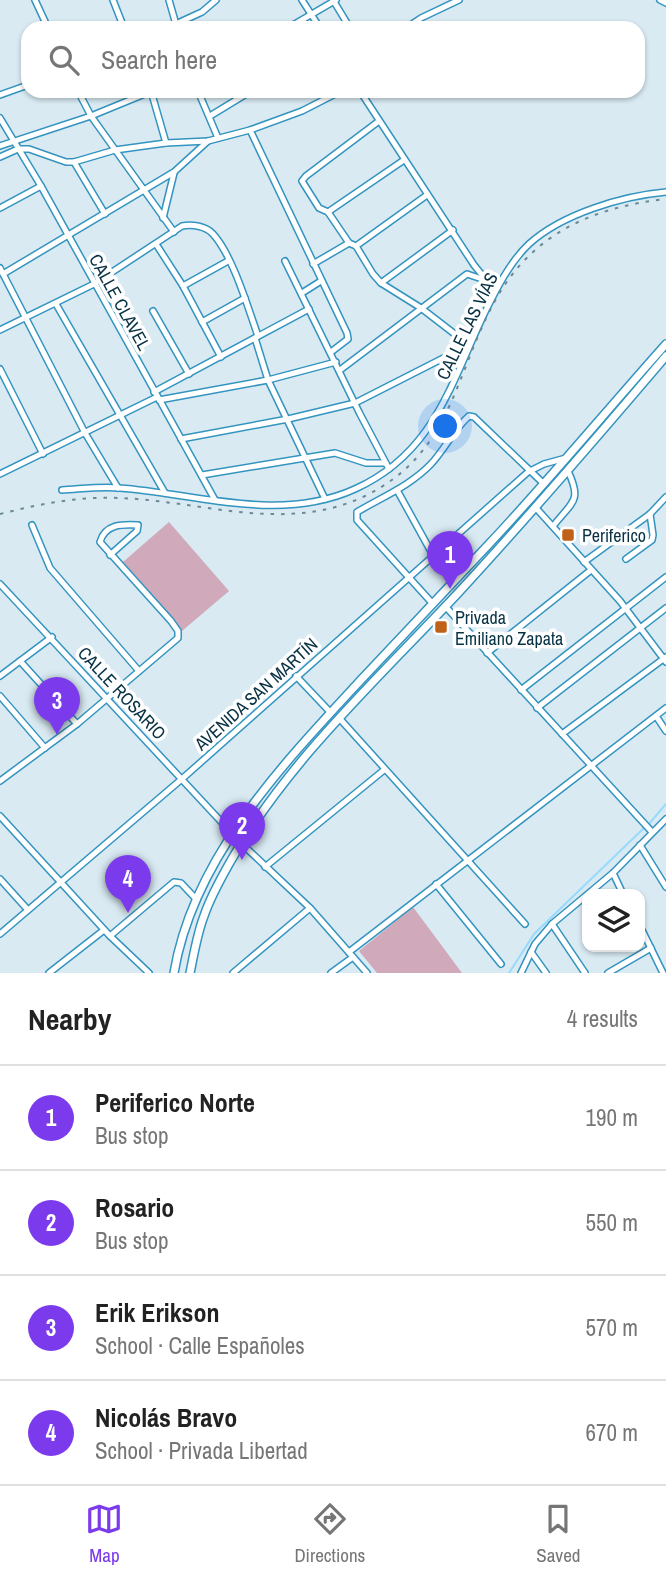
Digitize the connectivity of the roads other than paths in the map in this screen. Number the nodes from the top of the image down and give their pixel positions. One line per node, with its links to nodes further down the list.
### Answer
1 (35, 0): 11 (street)
2 (113, 0): 12 (street)
3 (169, 0): 13 (street)
4 (216, 0): 14 (street)
5 (302, 0): 10 (street)
6 (459, 0): 18 (street)
7 (660, 0): 9 (street)
8 (334, 1): 10 (street); 17 (street)
9 (666, 3)
10 (311, 15): 15 (street); 16 (street)
11 (45, 21)
12 (121, 21)
13 (175, 21)
14 (185, 21)
15 (300, 21)
16 (315, 21)
17 (346, 21)
18 (417, 21)
19 (21, 88): 20 (street)
20 (0, 95)
21 (82, 98): 28 (street)
22 (135, 98): 28 (street)
23 (154, 98): 36 (street)
24 (201, 98): 29 (street)
25 (240, 98): 29 (street)
26 (327, 98): 32 (street)
27 (364, 98): 31 (street)
28 (91, 116): 34 (street); 39 (street)
29 (210, 116): 33 (street)
30 (0, 118): 34 (street, CALLE CLAVEL)
31 (379, 121): 41 (street); 49 (street)
32 (250, 131): 33 (street); 60 (street)
33 (218, 138): 35 (street)
34 (13, 141): 37 (street); 38 (street, CALLE CLAVEL)
35 (208, 141): 36 (street); 43 (street)
36 (166, 143): 39 (street)
37 (0, 146)
38 (18, 149): 40 (street); 42 (street); 44 (street, CALLE CLAVEL)
39 (115, 150): 42 (street); 45 (street)
40 (0, 157)
41 (404, 160): 47 (street); 49 (street)
42 (74, 162): 50 (street)
43 (174, 172): 45 (street); 51 (street)
44 (41, 186): 48 (street); 54 (street, CALLE CLAVEL)
45 (143, 191): 50 (street); 51 (street)
46 (666, 192): 69 (street, CALLE LAS VÍAS)
47 (427, 195): 52 (street); 57 (street)
48 (0, 208)
49 (328, 212): 55 (street)
50 (105, 214): 54 (street)
51 (163, 218): 53 (street)
52 (453, 230): 61 (street); 66 (street)
53 (174, 232): 56 (street); 58 (street)
54 (67, 236): 62 (street); 67 (street, CALLE CLAVEL)
55 (349, 243): 57 (street); 60 (street)
56 (156, 244): 67 (street); 68 (street)
57 (356, 246): 66 (street)
58 (228, 261): 68 (street); 71 (street)
59 (285, 261): 70 (street)
60 (313, 264): 64 (street)
61 (474, 264): 63 (street); 65 (street)
62 (2, 271): 76 (street)
63 (467, 274): 65 (street); 73 (street)
64 (321, 281): 70 (street); 82 (street)
65 (487, 281): 69 (street)
66 (381, 283): 73 (street)
67 (94, 284): 72 (street); 90 (street, CALLE CLAVEL)
68 (183, 285): 77 (street)
69 (497, 286): 81 (street, CALLE LAS VÍAS)
70 (302, 293): 74 (street)
71 (244, 298): 77 (street); 79 (street)
72 (56, 304): 76 (street); 92 (street)
73 (421, 308): 81 (street); 87 (street)
74 (309, 309): 79 (street); 82 (street)
75 (153, 311): 88 (street)
76 (26, 319): 78 (street); 94 (street)
77 (202, 322): 83 (street)
78 (0, 330)
79 (257, 337): 83 (street); 89 (street)
80 (666, 344): 97 (street)
81 (469, 345): 91 (street); 99 (street, CALLE LAS VÍAS)
82 (331, 352): 85 (street)
83 (221, 356): 88 (street)
84 (666, 356): 100 (street)
85 (336, 362): 87 (street); 89 (street)
86 (0, 369): 96 (street)
87 (340, 370): 91 (street)
88 (189, 374): 90 (street)
89 (268, 380): 90 (street); 93 (street)
90 (157, 396): 92 (street); 95 (street, CALLE CLAVEL)
91 (355, 404): 93 (street); 99 (street)
92 (119, 414): 94 (street); 108 (street)
93 (288, 419): 95 (street); 98 (street)
94 (85, 433): 96 (street); 105 (street)
95 (181, 439): 103 (street, CALLE CLAVEL)
96 (43, 454): 102 (street)
97 (566, 457): 101 (street, AVENIDA SAN MARTÍN); 104 (street)
98 (307, 458): 99 (street); 103 (street); 110 (street)
99 (387, 466): 110 (street, CALLE LAS VÍAS)
100 (568, 471): 112 (street); 115 (street)
101 (528, 472): 104 (street); 107 (street); 117 (street, AVENIDA SAN MARTÍN)
102 (1, 473)
103 (202, 475): 111 (street, CALLE CLAVEL)
104 (544, 484): 124 (street)
105 (118, 488): 106 (street, CALLE LAS VÍAS); 108 (street, CALLE LAS VÍAS)
106 (62, 490)
107 (397, 490): 117 (street); 122 (street)
108 (165, 493): 111 (street, CALLE LAS VÍAS)
109 (666, 497): 113 (street)
110 (325, 499): 111 (street, CALLE LAS VÍAS)
111 (215, 500)
112 (536, 508): 115 (street); 125 (street)
113 (650, 514): 118 (street); 119 (street)
114 (32, 525): 133 (street)
115 (554, 525): 119 (street)
116 (110, 555): 116 (street); 133 (street)
117 (434, 556): 122 (street, AVENIDA SAN MARTÍN)
118 (626, 559)
119 (584, 562): 120 (street)
120 (592, 570): 126 (street); 130 (street)
121 (666, 577): 126 (street)
122 (408, 578): 124 (street); 135 (street, AVENIDA SAN MARTÍN)
123 (0, 584): 129 (street, CALLE ROSARIO)
124 (433, 604): 141 (street)
125 (445, 607): 130 (street); 143 (street)
126 (626, 608): 128 (street); 136 (street)
127 (666, 608): 128 (street)
128 (641, 628): 131 (street); 139 (street)
129 (52, 637): 132 (street); 138 (street, CALLE ROSARIO)
130 (487, 653): 136 (street)
131 (665, 659): 146 (street)
132 (20, 661): 134 (street); 144 (street)
133 (139, 671): 138 (street)
134 (0, 676)
135 (296, 676): 141 (street); 150 (street, AVENIDA SAN MARTÍN)
136 (522, 690): 139 (street)
137 (0, 696): 147 (street)
138 (107, 699): 144 (street); 150 (street, CALLE ROSARIO)
139 (537, 708): 146 (street)
140 (666, 708): 142 (street)
141 (331, 713): 155 (street)
142 (656, 716): 145 (street); 148 (street)
143 (340, 719): 149 (street); 156 (street)
144 (77, 724): 147 (street)
145 (666, 731)
146 (562, 734): 148 (street)
147 (45, 748): 151 (street)
148 (592, 766): 154 (street); 158 (street)
149 (384, 770): 158 (street); 159 (street)
150 (183, 778): 155 (street, CALLE ROSARIO); 162 (street, AVENIDA SAN MARTÍN)
151 (0, 781)
152 (0, 816): 162 (street)
153 (666, 818): 154 (street)
154 (650, 831): 157 (street)
155 (233, 834): 156 (street, CALLE ROSARIO); 166 (street)
156 (241, 843): 159 (street, CALLE ROSARIO); 182 (street)
157 (640, 845): 160 (street); 164 (street)
158 (467, 860): 163 (street); 170 (street)
159 (265, 867): 167 (street, CALLE ROSARIO)
160 (612, 873): 165 (street); 169 (street)
161 (0, 879): 168 (street)
162 (62, 881): 168 (street, AVENIDA SAN MARTÍN); 171 (street)
163 (436, 884): 177 (street); 178 (street)
164 (666, 887)
165 (620, 889)
166 (197, 900): 173 (street); 181 (street)
167 (310, 908): 177 (street, CALLE ROSARIO); 183 (street)
168 (28, 910): 172 (street, AVENIDA SAN MARTÍN)
169 (552, 924): 176 (street); 188 (street)
170 (524, 925)
171 (104, 929): 173 (street); 179 (street)
172 (0, 934)
173 (110, 936): 180 (street)
174 (645, 936): 175 (street)
175 (651, 948): 189 (street); 190 (street)
176 (531, 952): 186 (street); 187 (street)
177 (351, 954): 184 (street); 185 (street, CALLE ROSARIO)
178 (501, 964)
179 (49, 973)
180 (149, 973)
181 (174, 973)
182 (190, 973)
183 (233, 973)
184 (331, 973)
185 (367, 973)
186 (521, 973)
187 (546, 973)
188 (585, 973)
189 (608, 973)
190 (663, 973)

